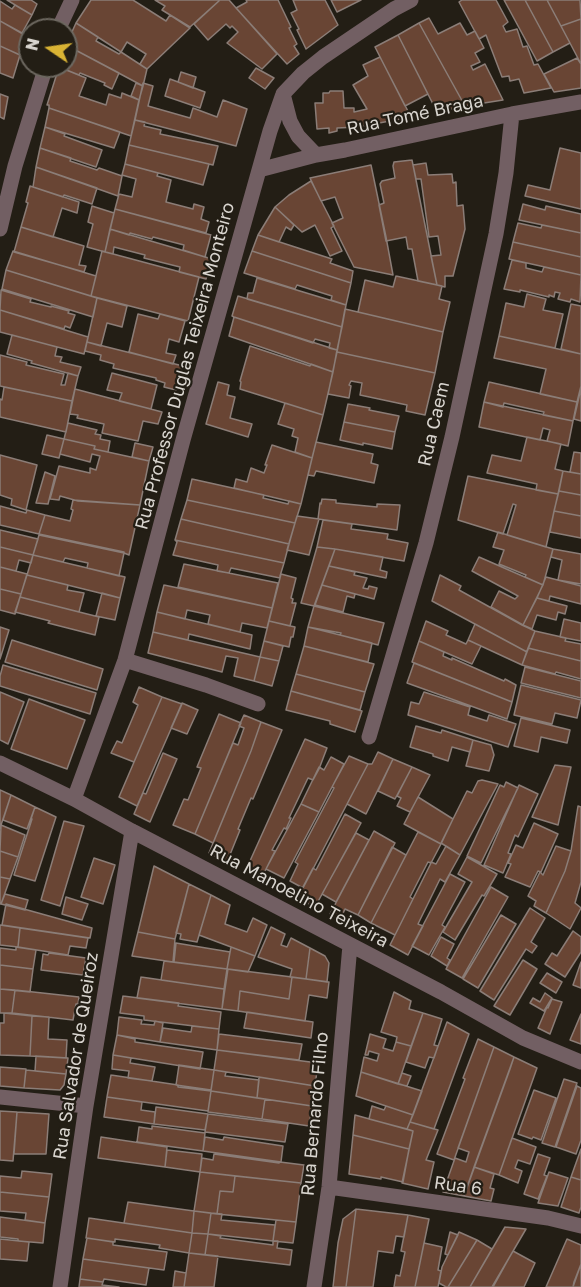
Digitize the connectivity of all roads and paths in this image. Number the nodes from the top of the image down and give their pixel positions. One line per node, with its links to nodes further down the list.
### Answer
1 (72, 0): 3 (street)
2 (411, 0): 5 (street, Rua Professor Duglas Teixeira Monteiro)
3 (64, 18)
4 (42, 78): 10 (street)
5 (283, 94): 8 (street); 9 (street, Rua Professor Duglas Teixeira Monteiro)
6 (581, 102): 7 (street, Rua Tomé Braga)
7 (512, 114): 8 (street, Rua Tomé Braga); 13 (street, Rua Caem)
8 (316, 155): 9 (street, Rua Tomé Braga)
9 (259, 170): 11 (street, Rua Professor Duglas Teixeira Monteiro)
10 (0, 229)
11 (125, 660): 12 (street); 15 (street, Rua Professor Duglas Teixeira Monteiro)
12 (258, 704)
13 (369, 737)
14 (0, 763): 15 (street, Rua Manoelino Teixeira)
15 (74, 799): 16 (street, Rua Manoelino Teixeira)
16 (132, 831): 17 (street, Rua Manoelino Teixeira); 20 (street, Rua Salvador de Queiroz)
17 (350, 945): 18 (street, Rua Manoelino Teixeira); 21 (street, Rua Bernardo Filho)
18 (581, 1062)
19 (0, 1097): 20 (street)
20 (86, 1106): 23 (street, Rua Salvador de Queiroz)
21 (329, 1187): 22 (street, Rua 6); 24 (street, Rua Bernardo Filho)
22 (581, 1226)
23 (60, 1287)
24 (314, 1287)

